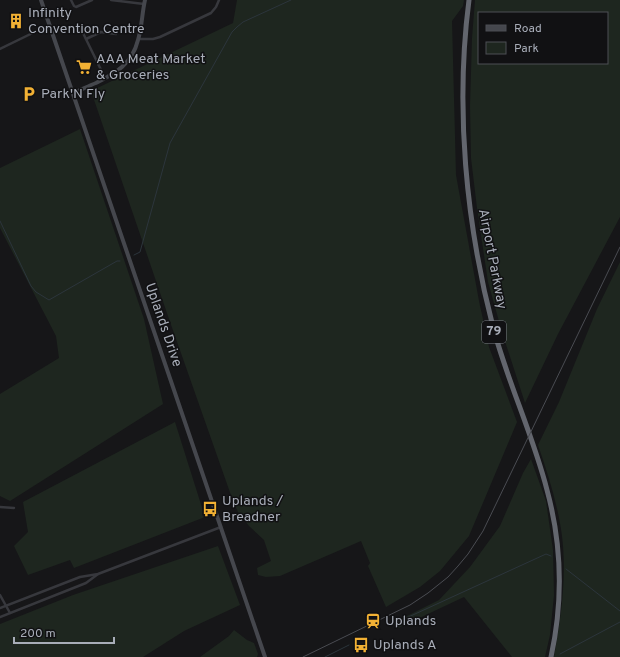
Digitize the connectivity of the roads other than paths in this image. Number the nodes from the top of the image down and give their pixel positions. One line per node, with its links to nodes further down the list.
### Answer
1 (41, 0): 8 (main road, Uplands Drive)
2 (71, 0): 3 (street)
3 (92, 0)
4 (111, 0): 7 (street)
5 (218, 0): 12 (street)
6 (469, 0): 26 (highway, Airport Parkway / 79)
7 (144, 2): 12 (main road)
8 (49, 24): 13 (street); 15 (main road, Uplands Drive)
9 (83, 33): 11 (street)
10 (116, 34): 11 (street)
11 (86, 39): 14 (street)
12 (139, 39): 14 (main road)
13 (0, 50)
14 (105, 78): 15 (main road)
15 (73, 93): 18 (main road, Uplands Drive)
16 (0, 507): 17 (street)
17 (14, 508)
18 (220, 528): 19 (street); 25 (main road, Uplands Drive)
19 (98, 574): 21 (street); 23 (street)
20 (0, 595): 21 (street)
21 (7, 606): 22 (street); 23 (street)
22 (0, 608)
23 (10, 613): 24 (street)
24 (0, 617)
25 (265, 657)
26 (551, 657)

